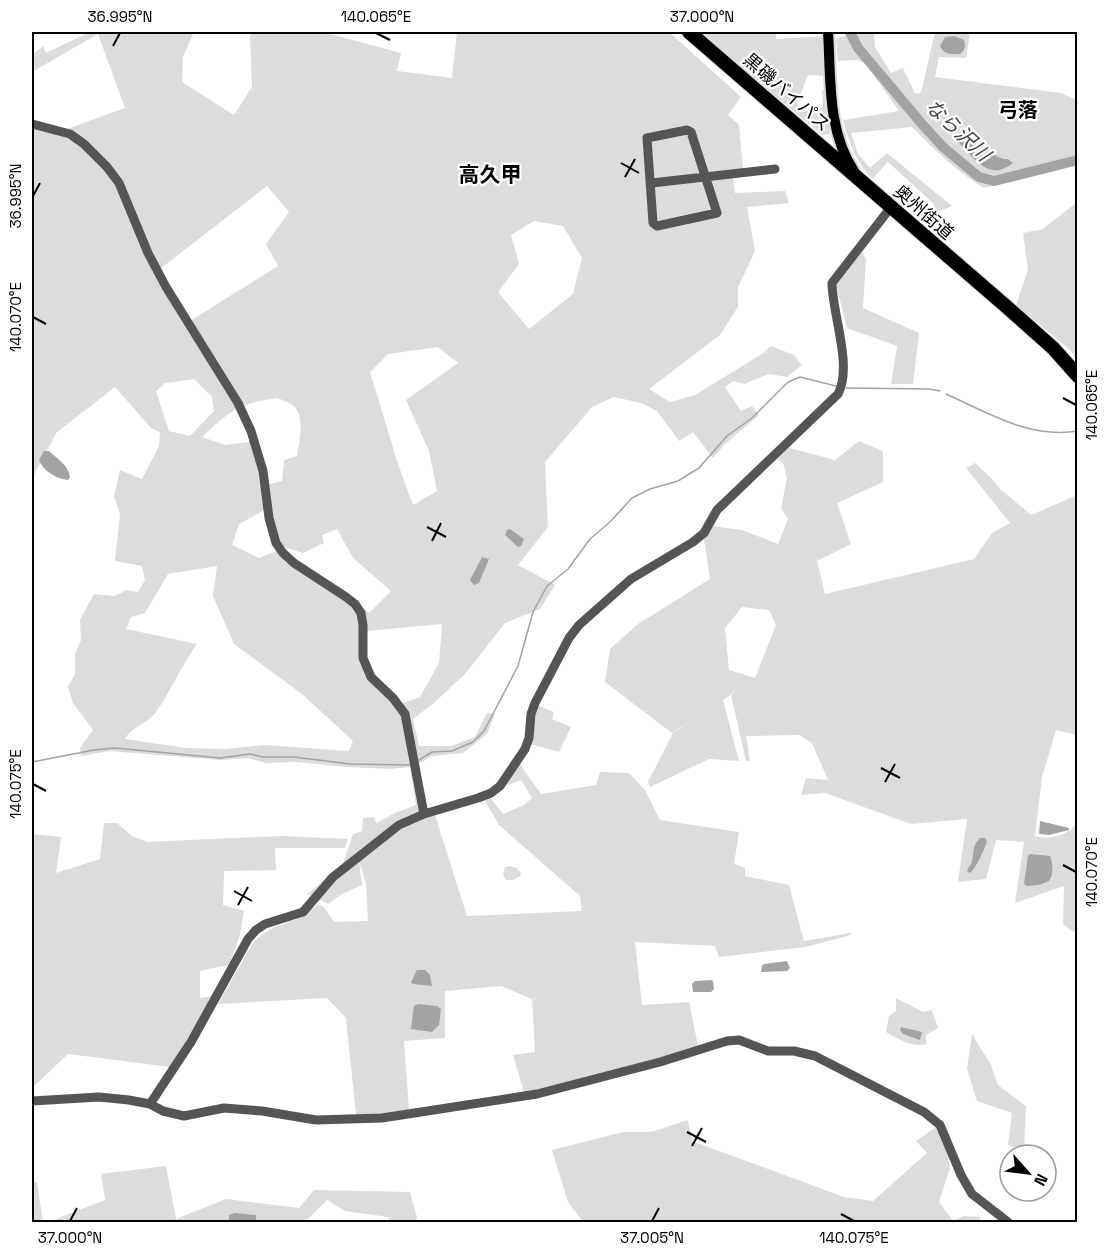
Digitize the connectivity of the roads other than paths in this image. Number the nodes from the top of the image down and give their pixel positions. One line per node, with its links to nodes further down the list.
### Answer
1 (689, 32): 5 (highway, 黒磯バイパス)
2 (828, 32): 4 (main road, 奥州街道)
3 (32, 124): 12 (street)
4 (835, 125): 5 (main road); 8 (main road, 奥州街道)
5 (814, 139): 8 (highway, 黒磯バイパス)
6 (775, 169): 7 (street)
7 (705, 176): 9 (street); 9 (street); 9 (street)
8 (861, 181): 10 (highway, 奥州街道)
9 (652, 183)
10 (891, 207): 11 (highway, 奥州街道); 12 (street)
11 (1077, 376)
12 (424, 814): 14 (street)
13 (32, 1101): 14 (street)
14 (150, 1104): 15 (street)
15 (1008, 1222)

